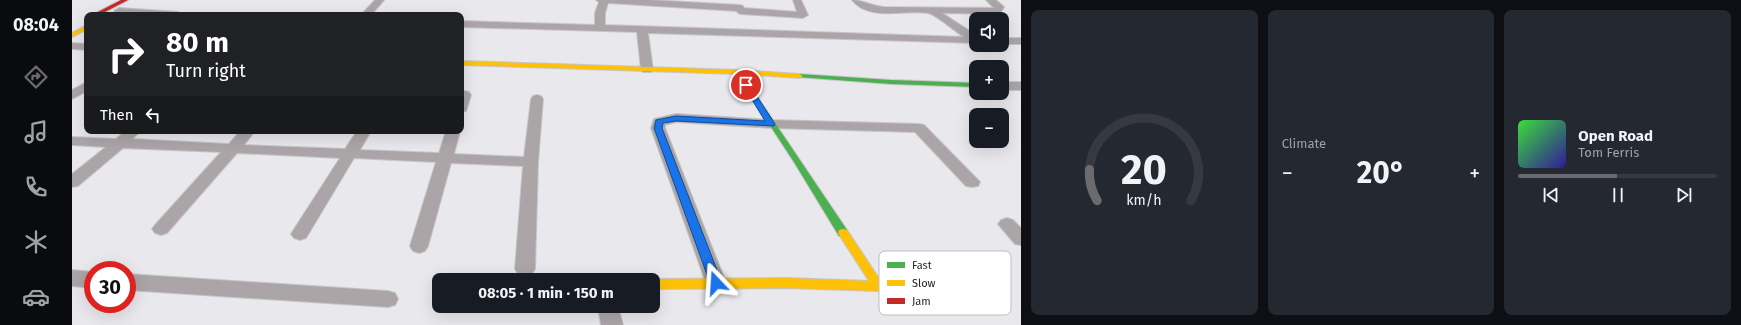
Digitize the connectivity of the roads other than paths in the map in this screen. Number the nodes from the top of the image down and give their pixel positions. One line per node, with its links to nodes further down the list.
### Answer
1 (380, 0): 11 (street)
2 (600, 0): 3 (street)
3 (604, 0): 12 (street); 16 (street)
4 (797, 0): 12 (street)
5 (856, 0): 8 (street)
6 (129, 2): 9 (street); 10 (street)
7 (994, 3): 8 (street)
8 (932, 11): 20 (street)
9 (103, 12)
10 (116, 12)
11 (369, 12)
12 (743, 16): 18 (street); 21 (street)
13 (84, 21): 15 (street)
14 (464, 24): 16 (street)
15 (72, 27)
16 (600, 28): 18 (street)
17 (84, 29): 19 (street)
18 (642, 29): 27 (street)
19 (72, 35)
20 (969, 35)
21 (969, 39)
22 (1009, 41): 23 (street)
23 (1021, 41)
24 (72, 46): 25 (street)
25 (84, 47)
26 (464, 63): 27 (street)
27 (647, 70): 28 (street)
28 (738, 72): 29 (street); 37 (street)
29 (969, 85)
30 (1009, 86): 31 (street)
31 (1021, 86)
32 (84, 88): 34 (street)
33 (465, 95): 35 (street)
34 (72, 96)
35 (464, 98)
36 (537, 99): 47 (street)
37 (771, 124): 49 (street); 59 (street); 59 (street)
38 (130, 134): 43 (street)
39 (245, 134): 44 (street)
40 (362, 134): 45 (street)
41 (453, 134): 46 (street)
42 (72, 141): 43 (street)
43 (118, 144): 44 (street); 48 (street)
44 (232, 149): 45 (street); 51 (street)
45 (350, 154): 46 (street); 52 (street)
46 (445, 158): 47 (street); 54 (street)
47 (531, 162): 55 (street)
48 (72, 182)
49 (972, 182)
50 (1007, 224): 53 (street)
51 (161, 229)
52 (300, 234)
53 (1021, 239)
54 (419, 246)
55 (525, 269)
56 (72, 278): 57 (street)
57 (84, 279)
58 (136, 283): 61 (street)
59 (716, 283): 60 (street)
60 (660, 284)
61 (388, 299)
62 (609, 313): 63 (street)
63 (612, 325)

